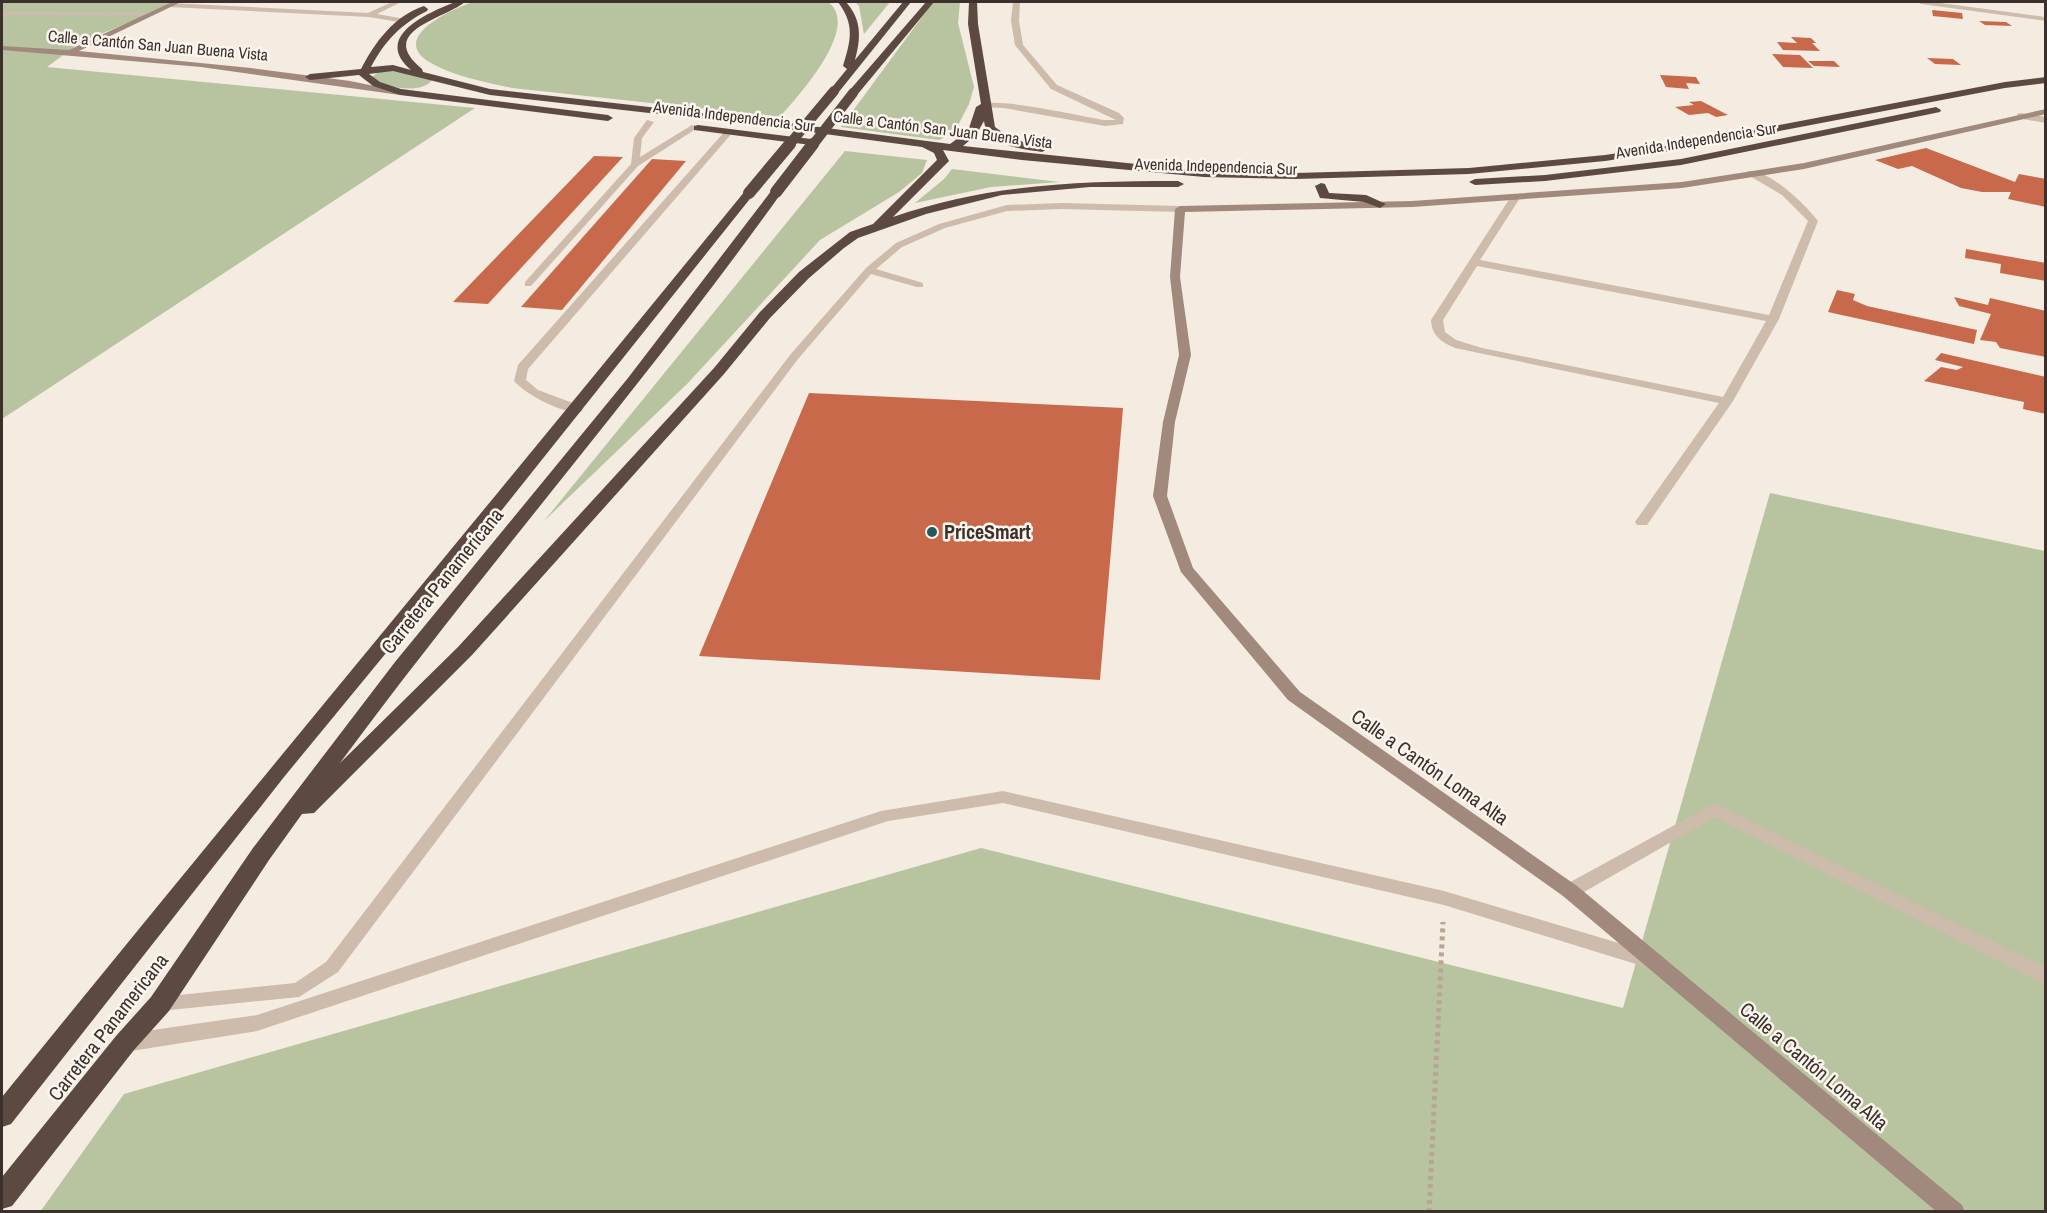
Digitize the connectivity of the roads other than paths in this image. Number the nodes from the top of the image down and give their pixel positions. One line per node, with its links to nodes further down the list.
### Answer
1 (397, 2): 13 (street)
2 (442, 2): 15 (highway)
3 (461, 2): 19 (highway)
4 (842, 2): 20 (highway)
5 (908, 2): 20 (highway, Carretera Panamericana)
6 (930, 2): 58 (highway, Carretera Panamericana, bridge)
7 (973, 2): 24 (highway)
8 (1016, 2): 27 (street)
9 (1922, 2): 14 (street)
10 (173, 3): 12 (street); 13 (street)
11 (2, 13): 12 (street)
12 (149, 14): 17 (street)
13 (369, 15): 15 (street)
14 (2046, 18)
15 (402, 21): 18 (highway)
16 (2, 48): 17 (street, Calle a Cantón San Juan Buena Vista)
17 (71, 52): 21 (street, Calle a Cantón San Juan Buena Vista)
18 (367, 65): 19 (highway, Calle a Cantón San Juan Buena Vista); 21 (highway, Calle a Cantón San Juan Buena Vista); 26 (highway)
19 (424, 74): 22 (highway, Calle a Cantón San Juan Buena Vista)
20 (846, 74): 56 (highway, Carretera Panamericana, bridge)
21 (310, 77): 26 (street)
22 (443, 80): 26 (highway); 38 (highway, Calle a Cantón San Juan Buena Vista)
23 (2046, 80): 40 (highway, Avenida Independencia Sur)
24 (984, 88): 27 (highway); 38 (highway)
25 (2046, 90): 44 (highway, Avenida Independencia Sur)
26 (403, 92): 30 (highway)
27 (985, 105): 40 (highway)
28 (2046, 111): 29 (street)
29 (2020, 116): 31 (street); 41 (street)
30 (615, 118)
31 (2046, 120)
32 (638, 121): 33 (highway, Avenida Independencia Sur)
33 (661, 124): 34 (highway, Avenida Independencia Sur); 39 (lane)
34 (695, 127): 35 (highway, Avenida Independencia Sur); 39 (lane)
35 (729, 132): 36 (highway, Avenida Independencia Sur); 56 (street)
36 (832, 144)
37 (855, 147): 38 (highway, Avenida Independencia Sur)
38 (944, 152): 40 (highway, Calle a Cantón San Juan Buena Vista); 42 (highway, Avenida Independencia Sur); 49 (highway)
39 (635, 164): 52 (lane)
40 (1138, 168)
41 (1751, 173): 46 (street); 54 (street)
42 (1178, 184): 45 (highway, Avenida Independencia Sur); 49 (highway)
43 (1421, 184): 45 (highway, Avenida Independencia Sur)
44 (1443, 184)
45 (1321, 186): 47 (highway)
46 (1515, 198): 47 (street); 50 (street)
47 (1380, 204): 48 (street)
48 (1180, 209): 51 (lane); 59 (street, Calle a Cantón Loma Alta)
49 (878, 226): 58 (highway)
50 (1473, 262): 54 (street); 55 (street)
51 (869, 270): 53 (lane); 62 (lane)
52 (528, 284)
53 (920, 285)
54 (1773, 319): 55 (street)
55 (1727, 400): 57 (street)
56 (577, 409): 64 (highway, Carretera Panamericana)
57 (1642, 522)
58 (261, 854): 62 (highway, Carretera Panamericana)
59 (1570, 891): 60 (street, Calle a Cantón Loma Alta); 61 (street)
60 (1656, 963): 63 (street); 66 (street, Calle a Cantón Loma Alta)
61 (2046, 977)
62 (160, 1004): 63 (highway, Carretera Panamericana)
63 (125, 1043): 65 (highway, Carretera Panamericana)
64 (2, 1116)
65 (2, 1197)
66 (1954, 1212)

